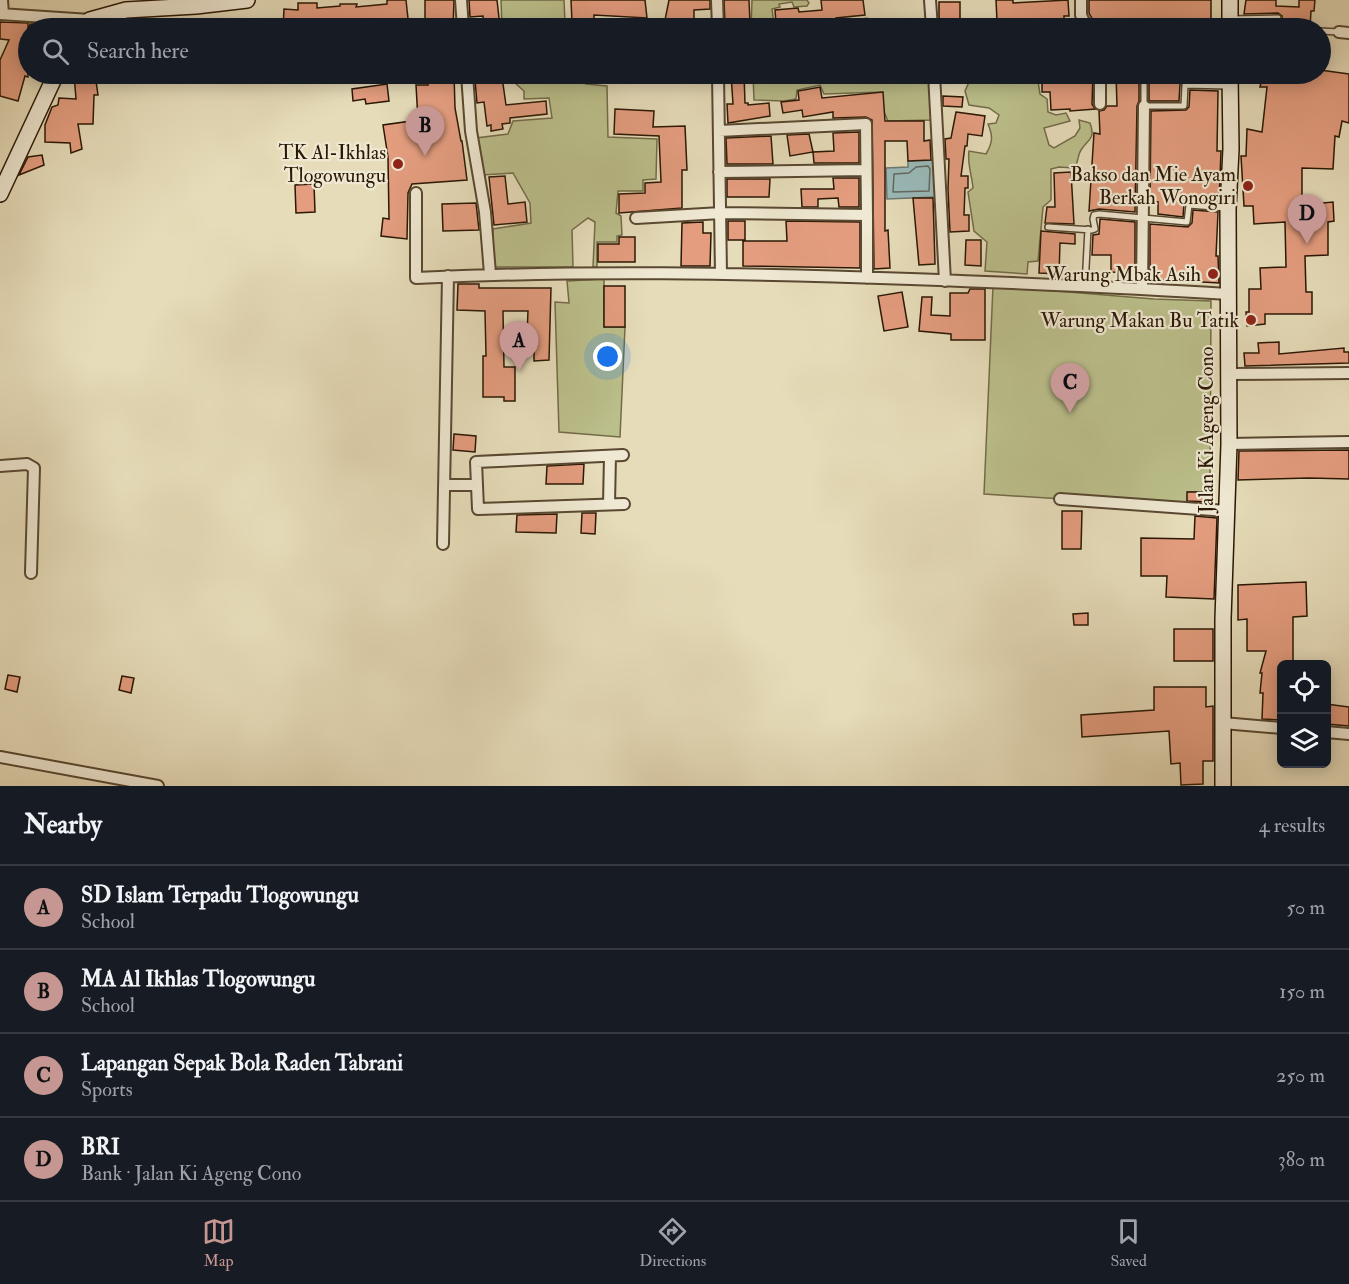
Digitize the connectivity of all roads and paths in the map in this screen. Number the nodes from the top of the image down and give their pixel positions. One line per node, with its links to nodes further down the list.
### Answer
1 (2, 0): 8 (street)
2 (247, 0): 10 (main road)
3 (461, 0): 11 (street)
4 (717, 0): 12 (street)
5 (930, 0): 13 (street)
6 (1081, 0): 14 (street)
7 (1230, 0): 15 (main road)
8 (2, 14): 9 (street)
9 (36, 18)
10 (103, 18)
11 (462, 18)
12 (718, 18)
13 (931, 18)
14 (1082, 18)
15 (1230, 18)
16 (51, 84): 30 (main road)
17 (468, 84): 38 (street)
18 (718, 84): 26 (street)
19 (935, 84): 42 (street)
20 (1100, 84): 24 (street)
21 (1144, 84): 25 (lane)
22 (1194, 84): 25 (lane)
23 (1230, 84): 31 (main road, Jalan Ki Ageng Cono)
24 (1100, 104)
25 (1144, 106): 35 (street)
26 (719, 131): 27 (street); 28 (street)
27 (866, 170): 28 (street); 33 (street)
28 (719, 172): 32 (street)
29 (416, 193): 40 (street)
30 (0, 194)
31 (1228, 208): 35 (lane); 45 (main road, Jalan Ki Ageng Cono)
32 (721, 213): 33 (street); 34 (street); 39 (street)
33 (867, 214): 41 (street)
34 (636, 218)
35 (1143, 218): 37 (lane); 44 (street)
36 (1048, 226): 37 (lane)
37 (1088, 229): 43 (lane)
38 (490, 274): 39 (street); 40 (street)
39 (721, 274): 41 (street)
40 (448, 276): 54 (street)
41 (867, 278): 42 (street)
42 (945, 281): 43 (street)
43 (1084, 286): 44 (street)
44 (1142, 289): 45 (street)
45 (1228, 294): 47 (main road, Jalan Ki Ageng Cono)
46 (1349, 373): 47 (street)
47 (1229, 374): 49 (main road, Jalan Ki Ageng Cono)
48 (1349, 442): 49 (street)
49 (1229, 444): 58 (main road, Jalan Ki Ageng Cono)
50 (623, 455): 51 (street)
51 (610, 456): 53 (street); 56 (street)
52 (0, 466): 60 (street)
53 (477, 484): 54 (street); 56 (street)
54 (444, 485): 59 (street)
55 (1060, 499): 58 (street)
56 (609, 504): 57 (street)
57 (624, 504)
58 (1227, 511): 61 (main road, Jalan Ki Ageng Cono)
59 (443, 544)
60 (32, 573)
61 (1223, 723): 62 (street); 67 (main road, Jalan Ki Ageng Cono)
62 (1277, 728)
63 (1331, 732): 64 (street)
64 (1349, 734)
65 (0, 757): 66 (street)
66 (158, 786)
67 (1223, 786)

